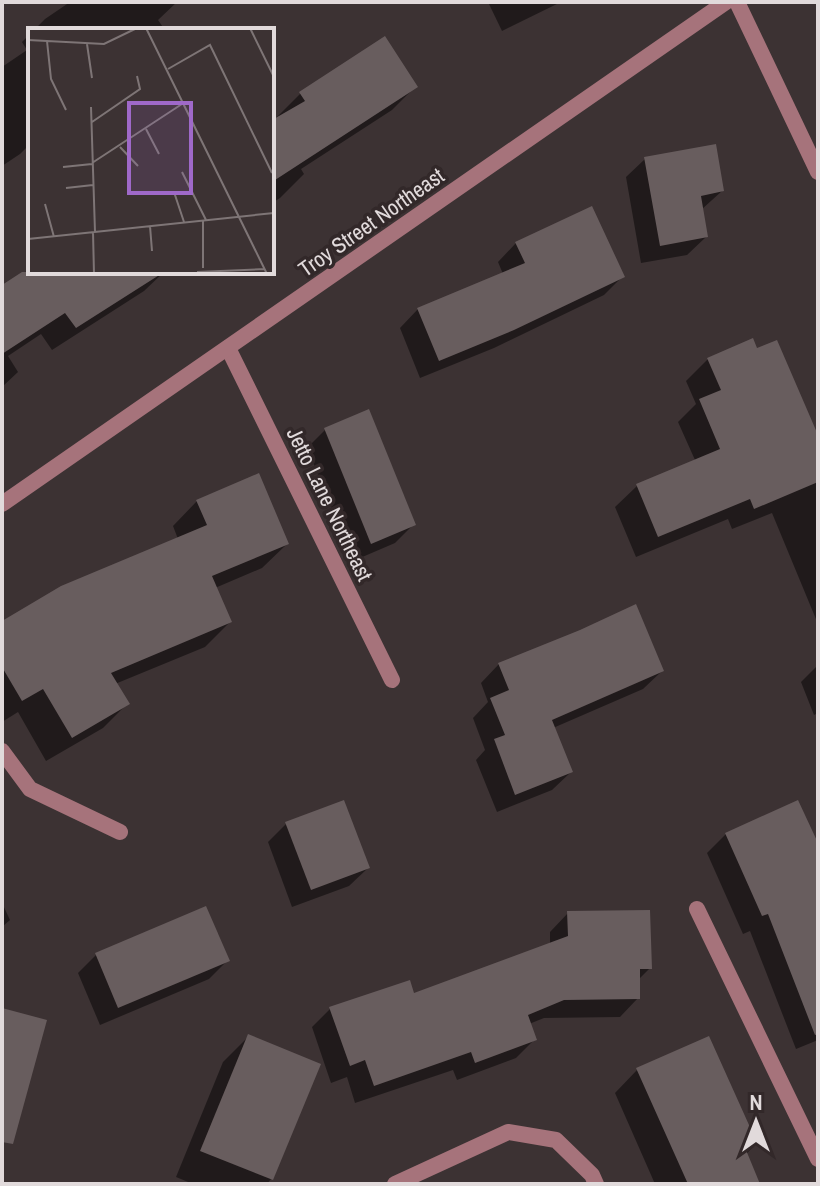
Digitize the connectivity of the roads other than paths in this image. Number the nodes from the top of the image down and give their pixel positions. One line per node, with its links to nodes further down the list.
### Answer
1 (726, 2): 4 (street, Troy Street Northeast)
2 (737, 2): 3 (street)
3 (818, 172)
4 (228, 348): 5 (street, Troy Street Northeast); 6 (street, Jetto Lane Northeast)
5 (2, 504)
6 (392, 680)
7 (2, 751): 8 (street)
8 (120, 832)
9 (697, 909): 10 (street)
10 (818, 1159)
11 (395, 1184): 12 (street)
12 (596, 1184)

